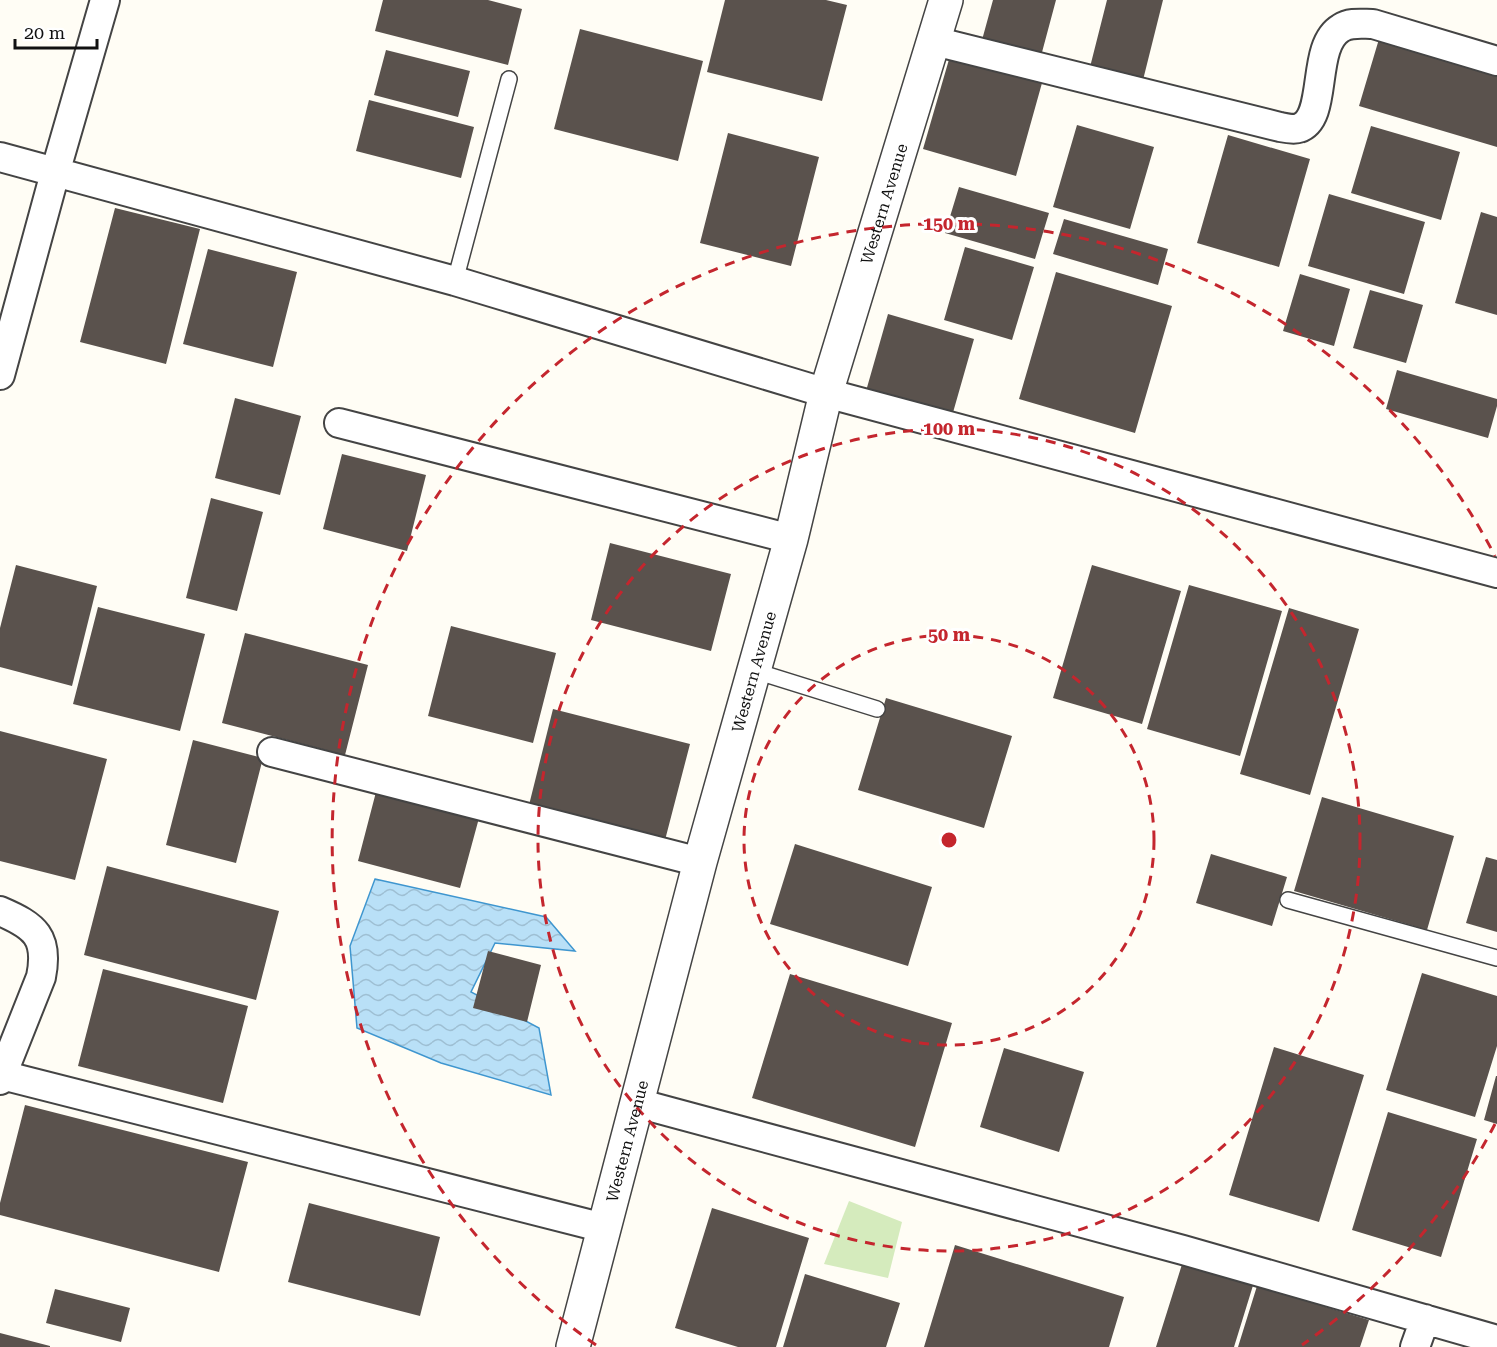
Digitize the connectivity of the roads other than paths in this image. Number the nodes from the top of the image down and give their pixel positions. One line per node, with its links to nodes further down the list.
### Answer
1 (105, 0): 7 (street)
2 (946, 0): 3 (street, Western Avenue)
3 (934, 41): 4 (street); 10 (street, Western Avenue)
4 (1497, 61)
5 (509, 79): 8 (lane)
6 (0, 157): 7 (street)
7 (55, 173): 8 (street); 9 (street)
8 (455, 281): 10 (street)
9 (0, 375)
10 (826, 393): 12 (street, Western Avenue); 13 (street)
11 (339, 423): 12 (street)
12 (791, 539): 14 (street, Western Avenue)
13 (1497, 573)
14 (755, 672): 15 (lane); 17 (street, Western Avenue)
15 (877, 709)
16 (273, 752): 17 (street)
17 (700, 862): 22 (street, Western Avenue)
18 (1288, 900): 20 (lane)
19 (0, 911): 21 (street)
20 (1497, 958)
21 (1, 1078): 23 (street)
22 (637, 1102): 23 (street, Western Avenue); 24 (street)
23 (604, 1228): 26 (street, Western Avenue)
24 (1425, 1319): 25 (street); 27 (street)
25 (1497, 1340)
26 (573, 1347)
27 (1415, 1347)

